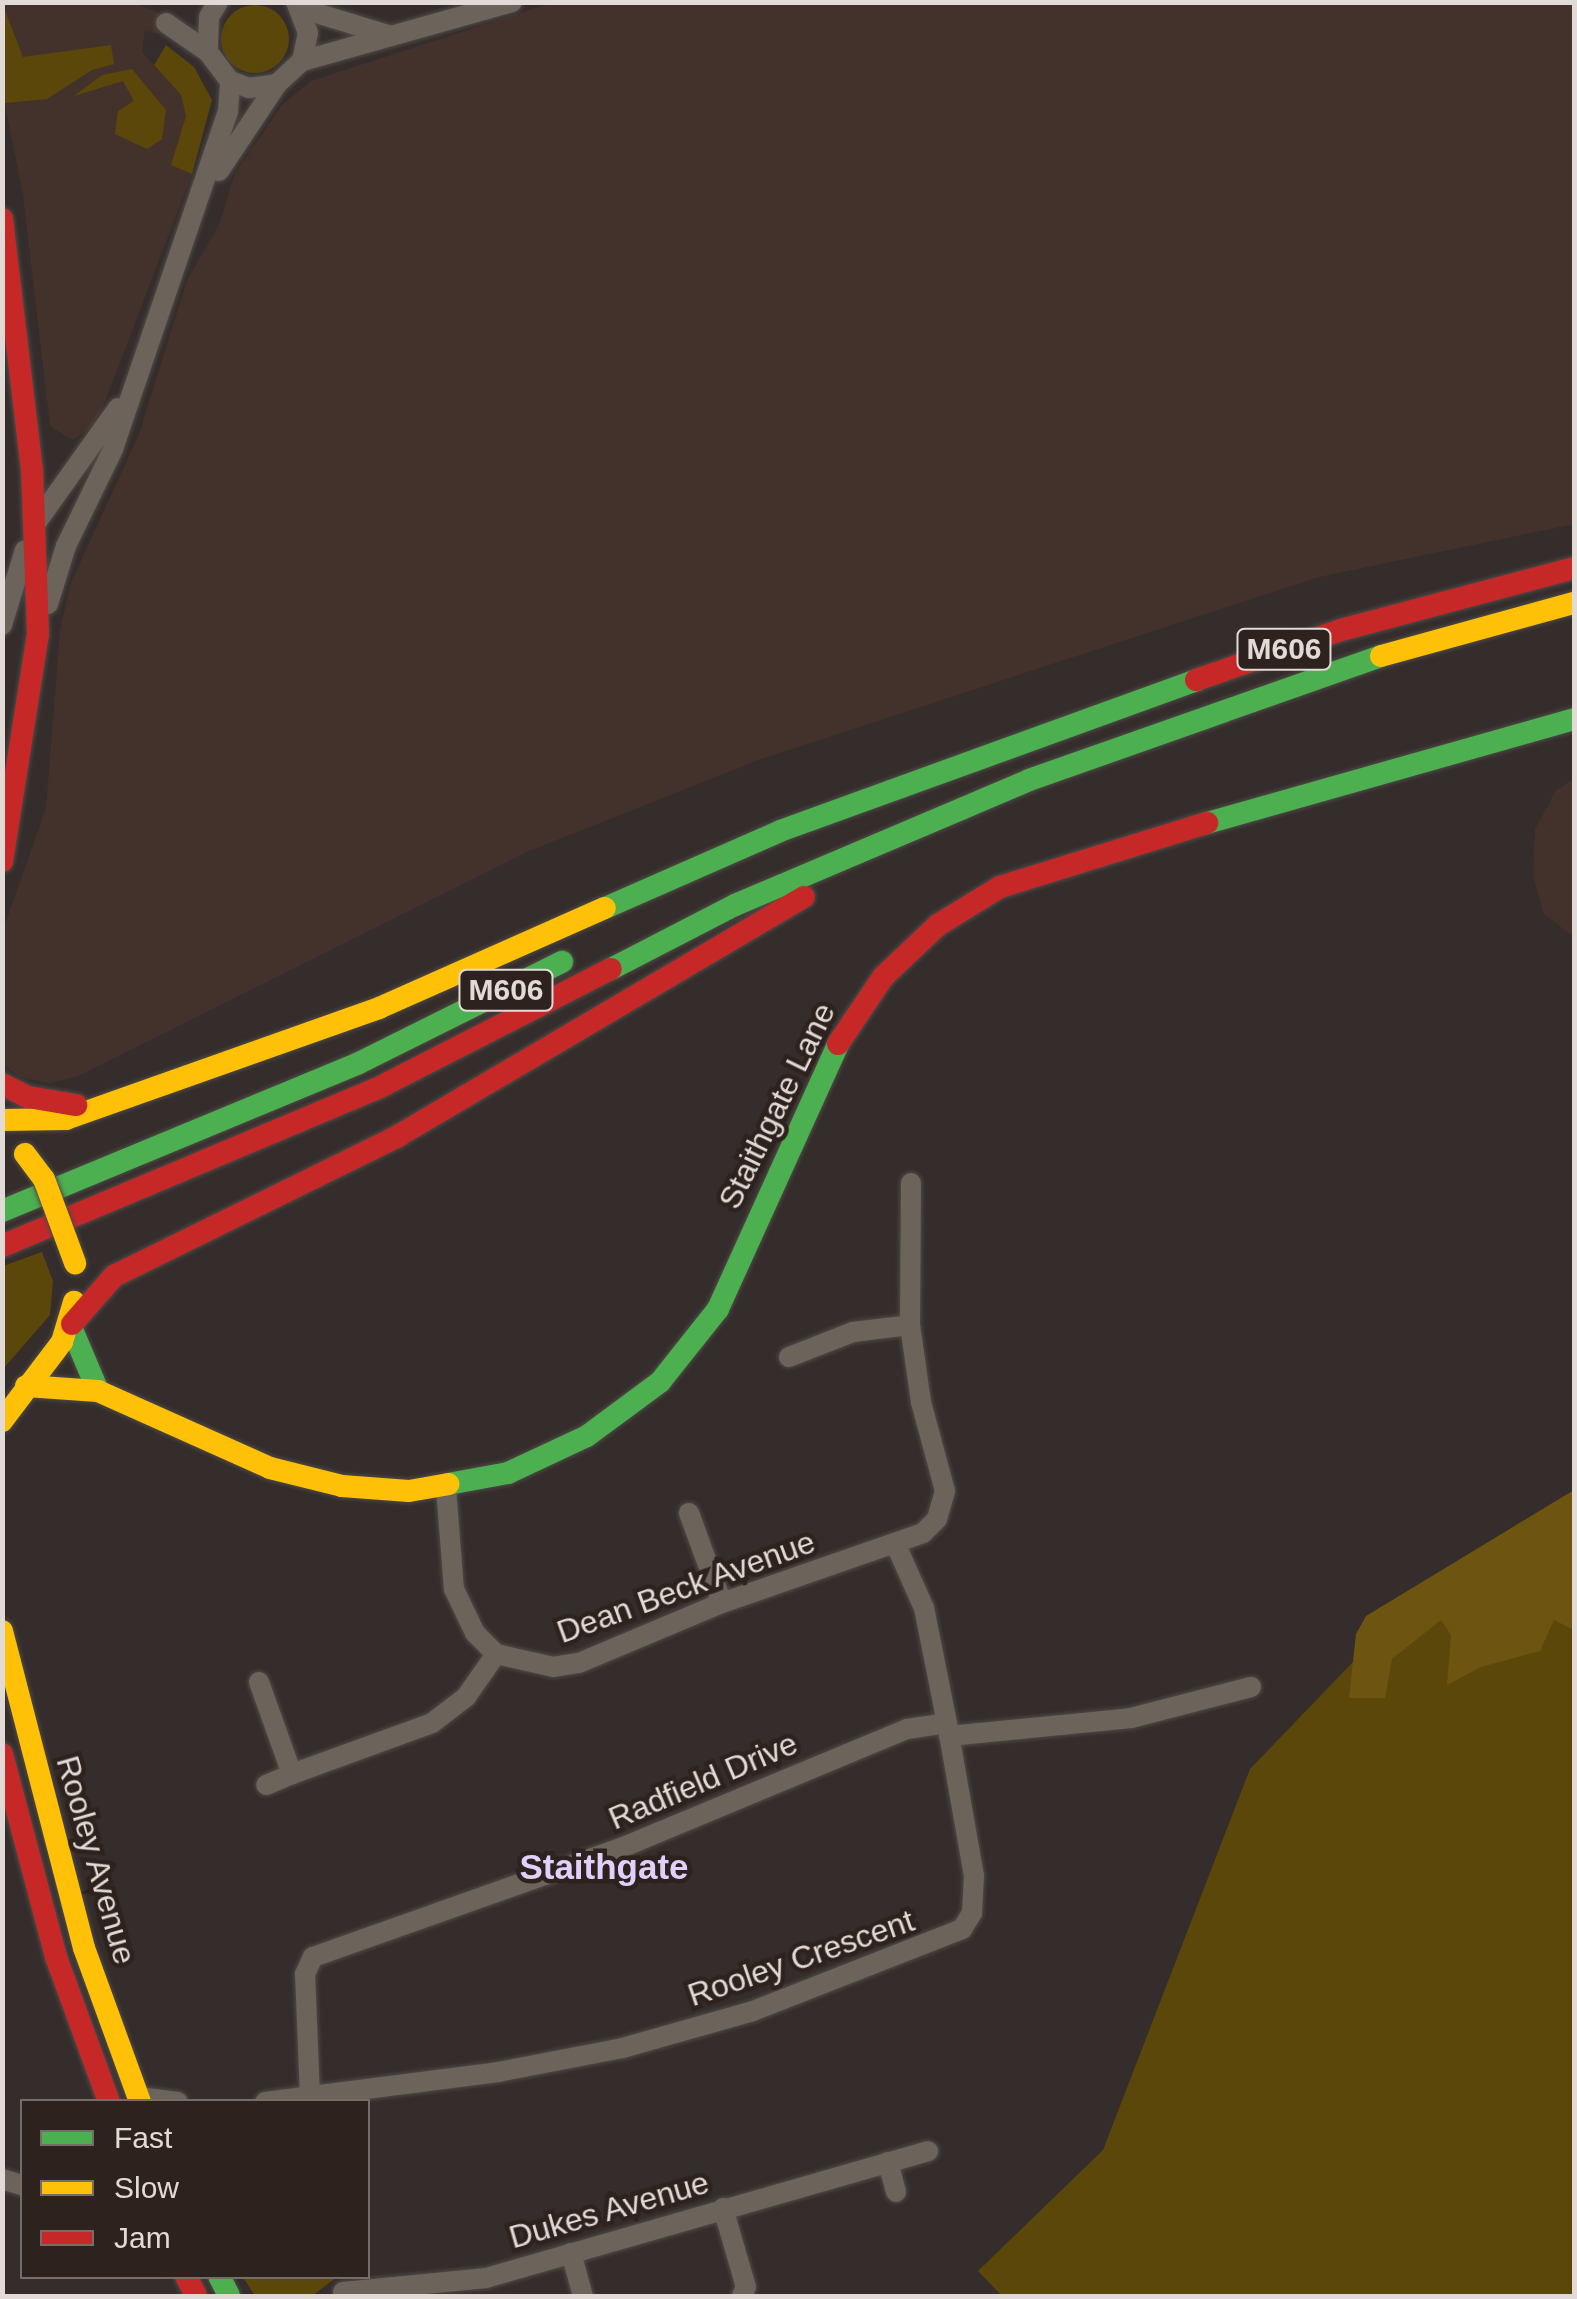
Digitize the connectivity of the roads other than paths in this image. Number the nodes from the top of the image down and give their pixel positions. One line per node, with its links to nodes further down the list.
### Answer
1 (512, 2): 4 (street)
2 (298, 5): 4 (street); 6 (street)
3 (214, 10): 5 (street); 5 (street)
4 (400, 37): 6 (street)
5 (208, 52): 7 (street)
6 (302, 61): 8 (street)
7 (230, 81): 8 (street); 10 (street)
8 (277, 84): 10 (street)
9 (2, 220): 12 (main road)
10 (175, 263): 11 (street)
11 (134, 381): 12 (street); 16 (street)
12 (36, 524): 15 (street); 16 (main road)
13 (1574, 568): 18 (main road, M606)
14 (1574, 603): 19 (main road, M606)
15 (2, 625)
16 (38, 634): 20 (main road)
17 (1574, 719): 36 (main road, Staithgate Lane)
18 (1000, 747): 21 (main road, M606); 24 (main road, M606)
19 (886, 845): 29 (main road, M606); 30 (main road, M606)
20 (2, 861)
21 (702, 893)
22 (580, 953): 28 (main road, M606)
23 (2, 1084): 24 (main road, M606)
24 (94, 1107): 25 (main road, M606)
25 (2, 1120)
26 (2, 1129): 30 (main road, bridge)
27 (911, 1183): 31 (street, Dean Beck Avenue)
28 (2, 1212)
29 (2, 1246)
30 (71, 1325): 33 (main road); 34 (main road)
31 (910, 1325): 32 (street); 38 (street, Dean Beck Avenue)
32 (789, 1357)
33 (26, 1386): 34 (main road, Staithgate Lane); 35 (main road)
34 (98, 1390): 36 (main road, Staithgate Lane)
35 (4, 1413)
36 (446, 1488): 41 (street)
37 (689, 1513): 39 (street)
38 (896, 1545): 39 (street, Dean Beck Avenue); 44 (street, Rooley Crescent)
39 (722, 1603): 41 (street, Dean Beck Avenue)
40 (2, 1632): 50 (main road, Rooley Avenue)
41 (496, 1654): 46 (street)
42 (259, 1682): 46 (street)
43 (1252, 1686): 44 (street, Radfield Drive)
44 (948, 1730): 48 (street, Radfield Drive); 48 (street, Rooley Crescent)
45 (2, 1754): 49 (main road, Rooley Avenue)
46 (292, 1774): 47 (street)
47 (266, 1785)
48 (310, 2097): 51 (street, Rooley Crescent)
49 (108, 2099)
50 (139, 2099)
51 (292, 2099)
52 (928, 2151): 53 (street, Dukes Avenue)
53 (888, 2162): 54 (street); 55 (street, Dukes Avenue)
54 (896, 2192)
55 (723, 2208): 56 (street, Dukes Avenue); 60 (street)
56 (570, 2254): 57 (street, Dukes Avenue); 59 (street)
57 (416, 2290): 58 (street, Dukes Avenue)
58 (343, 2292)
59 (584, 2296)
60 (742, 2296)

